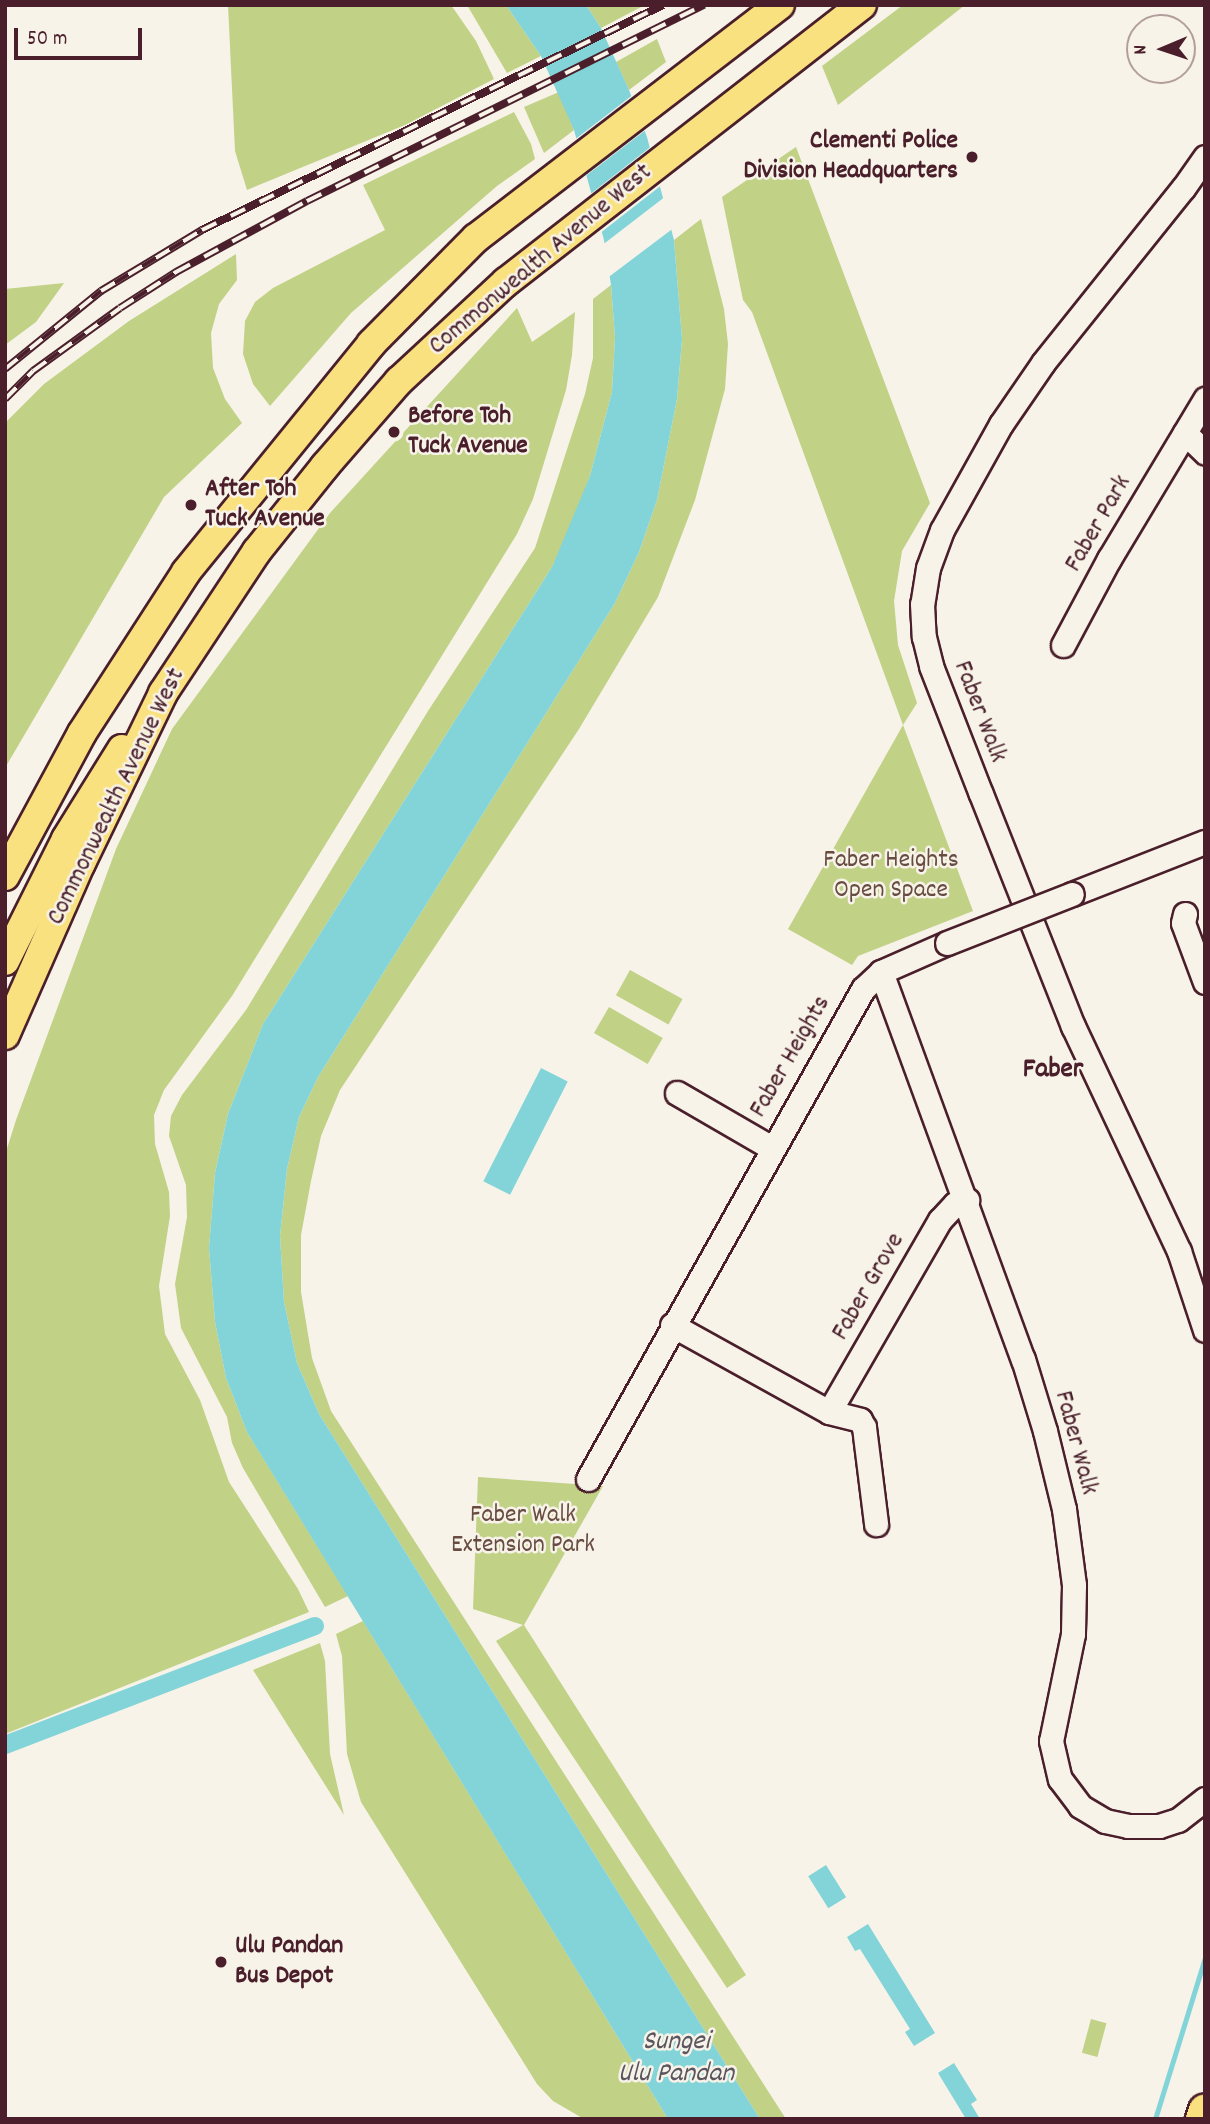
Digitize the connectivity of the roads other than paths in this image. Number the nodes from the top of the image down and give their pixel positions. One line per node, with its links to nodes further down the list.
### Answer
1 (780, 5): 9 (main road, Commonwealth Avenue West)
2 (862, 5): 8 (main road, Commonwealth Avenue West)
3 (1205, 157): 22 (street, Faber Walk)
4 (1205, 399): 5 (street, Faber Park)
5 (1185, 433): 6 (street); 7 (street, Faber Park)
6 (1205, 452)
7 (1063, 645)
8 (163, 693): 14 (main road); 17 (main road, Commonwealth Avenue West)
9 (28, 829): 11 (main road); 12 (main road, Commonwealth Avenue West)
10 (1205, 842): 15 (street, Faber Heights, bridge)
11 (5, 860)
12 (5, 876)
13 (1185, 914): 16 (street)
14 (5, 961)
15 (881, 972): 19 (street, Faber Heights); 20 (street, Faber Walk)
16 (1205, 982)
17 (5, 1035)
18 (677, 1093): 19 (street)
19 (772, 1148): 21 (street, Faber Heights)
20 (967, 1200): 23 (street, Faber Grove); 26 (street, Faber Walk)
21 (672, 1325): 23 (street); 24 (street, Faber Heights)
22 (1205, 1330)
23 (829, 1412): 25 (street)
24 (588, 1479)
25 (876, 1524)
26 (1205, 1799)
27 (1205, 2110): 28 (highway)
28 (1202, 2119)

